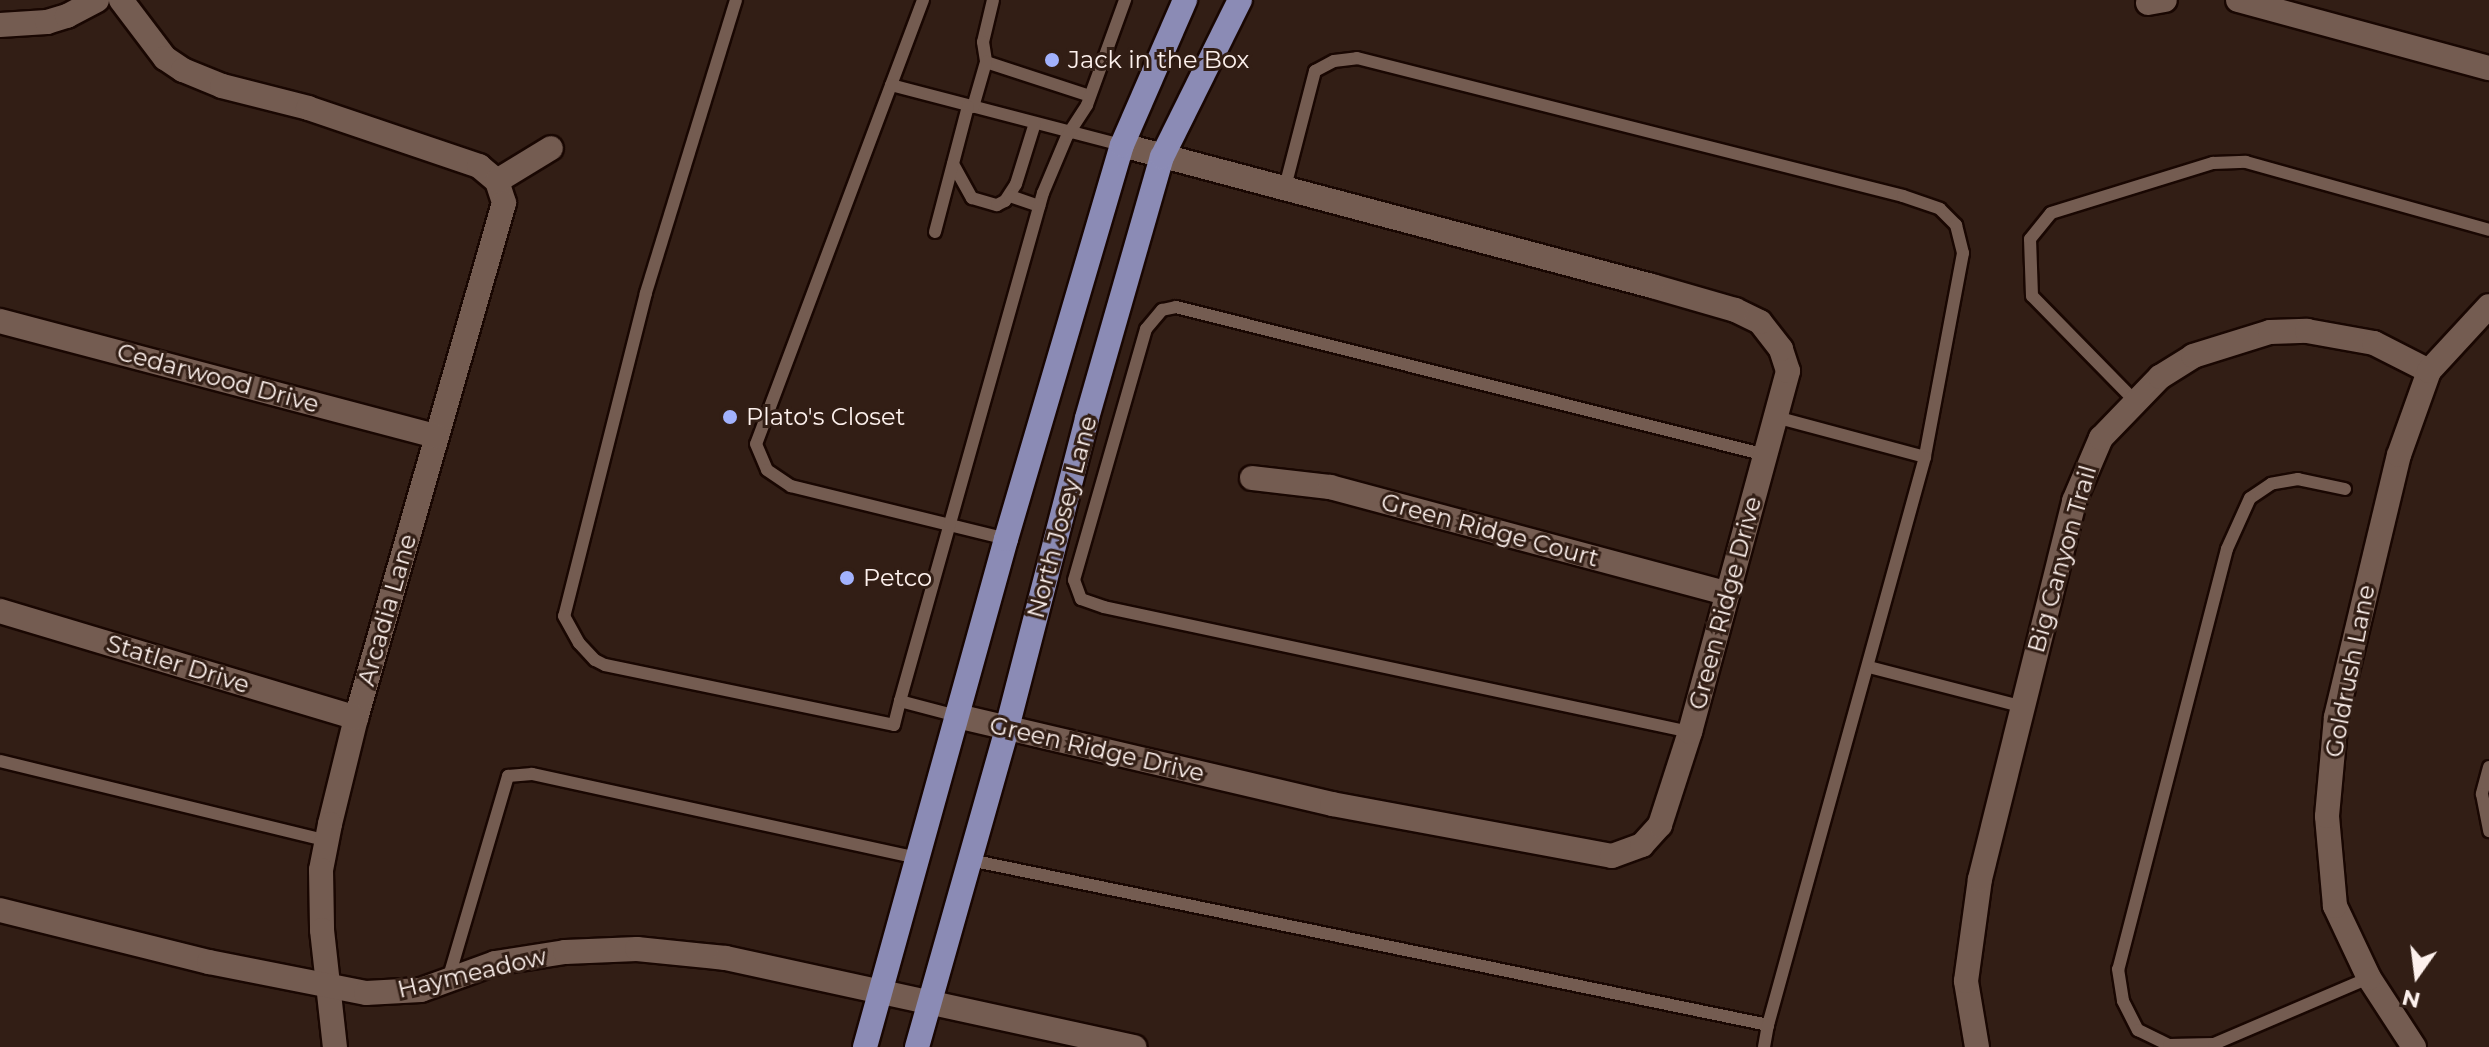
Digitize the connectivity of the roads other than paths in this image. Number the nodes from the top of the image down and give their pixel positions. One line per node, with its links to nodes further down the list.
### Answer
1 (97, 0): 10 (street)
2 (121, 0): 22 (street)
3 (736, 0): 43 (lane)
4 (923, 0): 13 (lane)
5 (993, 0): 11 (lane)
6 (1125, 0): 14 (lane)
7 (1185, 0): 18 (main road, North Josey Lane)
8 (1240, 0): 20 (main road, North Josey Lane)
9 (2238, 0): 12 (street)
10 (0, 25)
11 (986, 62): 14 (lane); 15 (lane)
12 (2489, 68)
13 (891, 85): 15 (lane); 38 (lane)
14 (1090, 96): 17 (lane)
15 (971, 106): 16 (lane); 21 (lane)
16 (1035, 123): 17 (lane); 24 (lane)
17 (1069, 132): 18 (lane); 25 (lane)
18 (1122, 145): 20 (street, Green Ridge Drive); 39 (main road, North Josey Lane)
19 (551, 148): 22 (street)
20 (1162, 157): 23 (street, Green Ridge Drive); 47 (main road, North Josey Lane)
21 (953, 164): 24 (lane); 27 (lane)
22 (497, 181): 33 (street, Arcadia Lane)
23 (1285, 187): 32 (street, Green Ridge Drive); 35 (lane)
24 (1010, 196): 25 (lane)
25 (1039, 206): 38 (lane)
26 (2489, 230): 31 (lane)
27 (935, 232)
28 (2489, 306): 30 (street, Goldrush Lane)
29 (0, 321): 33 (street, Cedarwood Drive)
30 (2429, 371): 31 (street, Big Canyon Trail); 56 (street, Goldrush Lane)
31 (2135, 401): 44 (street, Big Canyon Trail)
32 (1776, 417): 34 (street, Green Ridge Drive); 35 (lane)
33 (436, 436): 46 (street, Arcadia Lane)
34 (1766, 455): 40 (street, Green Ridge Drive); 48 (lane)
35 (1925, 457): 42 (lane)
36 (1252, 478): 40 (street, Green Ridge Court)
37 (2345, 489): 56 (lane)
38 (951, 526): 39 (lane); 43 (lane)
39 (1006, 539): 45 (main road, North Josey Lane)
40 (1726, 593): 48 (street, Green Ridge Drive)
41 (0, 611): 46 (street, Statler Drive)
42 (1869, 667): 44 (lane); 61 (lane)
43 (900, 701): 45 (lane)
44 (2020, 706): 67 (street, Big Canyon Trail)
45 (957, 716): 47 (street, Green Ridge Drive); 53 (main road, North Josey Lane)
46 (356, 718): 52 (street, Arcadia Lane)
47 (1007, 728): 48 (street, Green Ridge Drive); 54 (main road, North Josey Lane)
48 (1690, 732)
49 (0, 761): 52 (lane)
50 (2489, 767): 51 (lane)
51 (2489, 831)
52 (327, 841): 58 (street, Arcadia Lane)
53 (917, 858): 57 (lane); 59 (main road, North Josey Lane)
54 (970, 860): 60 (main road, North Josey Lane); 61 (lane)
55 (0, 910): 58 (street, Haymeadow)
56 (2369, 978): 68 (street, Goldrush Lane)
57 (448, 980): 58 (street, Haymeadow); 59 (street, Haymeadow)
58 (329, 988): 62 (street, Arcadia Lane)
59 (879, 994): 60 (street, Haymeadow); 63 (main road, North Josey Lane)
60 (930, 1001): 64 (main road, North Josey Lane); 65 (street, Haymeadow)
61 (1768, 1025): 66 (lane)
62 (335, 1047)
63 (865, 1047)
64 (917, 1047)
65 (1134, 1047)
66 (1764, 1047)
67 (1977, 1047)
68 (2414, 1047)

